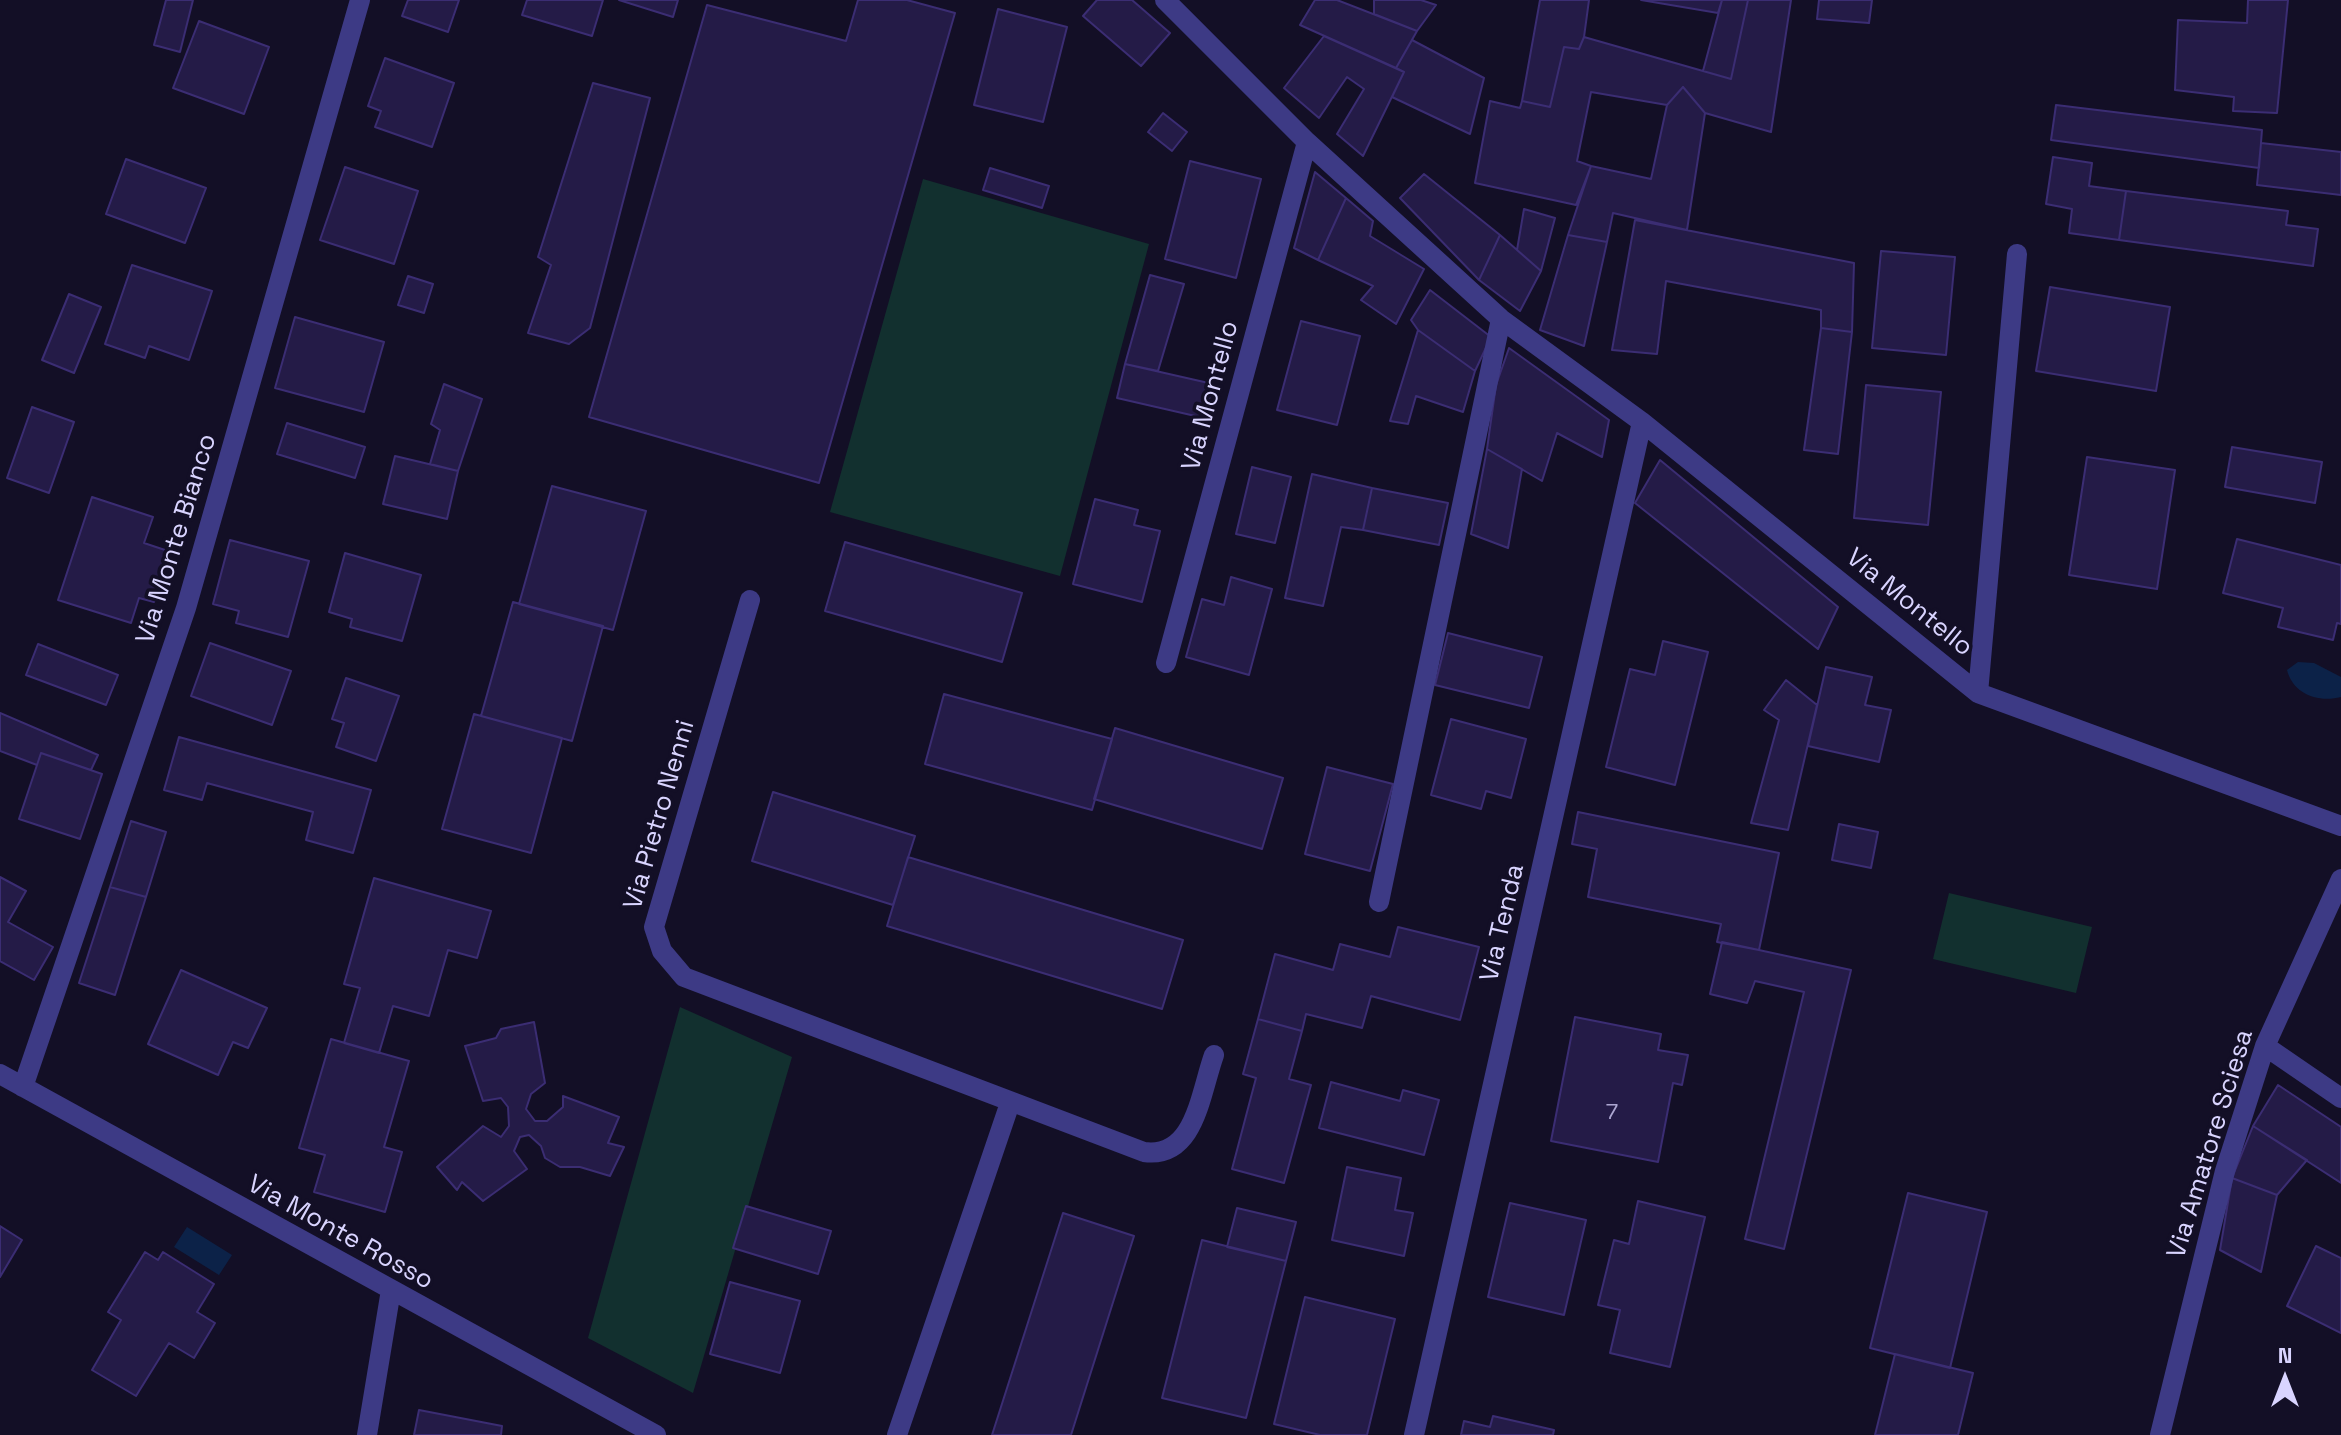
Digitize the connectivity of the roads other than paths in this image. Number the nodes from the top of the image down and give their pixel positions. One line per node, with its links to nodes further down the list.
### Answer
1 (360, 0): 16 (street, Via Monte Bianco)
2 (1165, 0): 3 (street, Via Montello)
3 (1307, 142): 5 (street, Via Montello); 8 (street, Via Montello)
4 (2017, 254): 9 (street)
5 (1501, 319): 6 (street, Via Montello); 12 (street)
6 (1642, 422): 9 (street, Via Montello); 23 (street, Via Tenda)
7 (750, 600): 18 (street, Via Pietro Nenni)
8 (1166, 663)
9 (1978, 693): 10 (street, Via Montello)
10 (2341, 826)
11 (2341, 879): 13 (street, Via Amatore Sciesa)
12 (1379, 902)
13 (2265, 1046): 17 (street); 24 (street, Via Amatore Sciesa)
14 (1214, 1055): 18 (street, Via Pietro Nenni)
15 (0, 1074): 16 (street, Via Monte Rosso)
16 (23, 1087): 19 (street, Via Monte Rosso)
17 (2341, 1098)
18 (1010, 1103): 22 (street)
19 (391, 1290): 20 (street); 21 (street, Via Monte Rosso)
20 (367, 1435)
21 (656, 1435)
22 (897, 1435)
23 (1414, 1435)
24 (2160, 1435)

